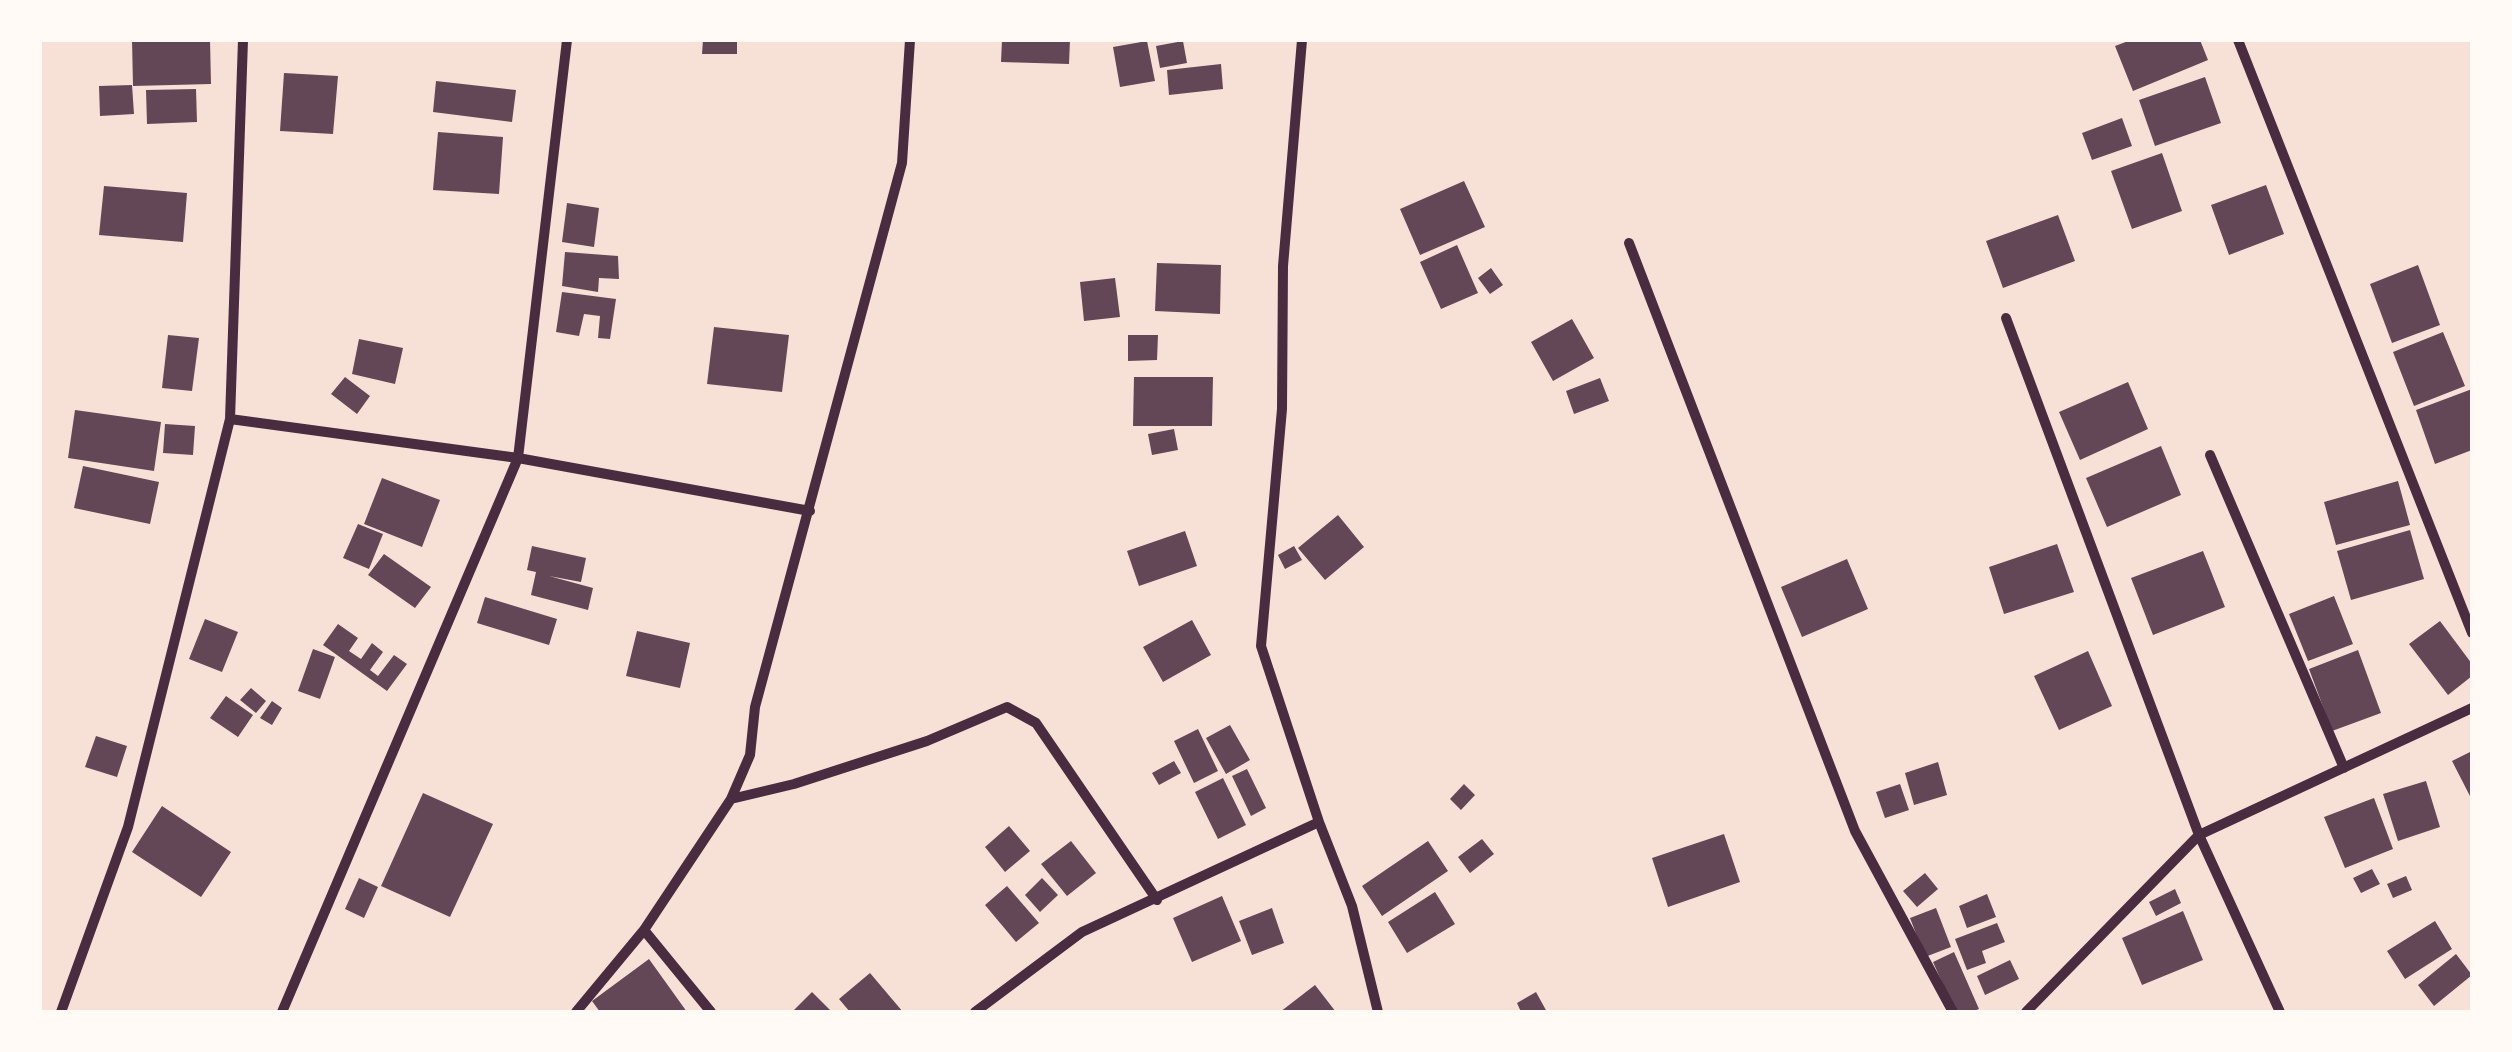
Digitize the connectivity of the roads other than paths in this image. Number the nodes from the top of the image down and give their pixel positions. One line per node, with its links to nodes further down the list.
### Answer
1 (243, 40): 8 (street)
2 (568, 40): 10 (street)
3 (910, 40): 11 (street)
4 (1302, 40): 16 (street)
5 (2238, 40): 12 (street)
6 (1629, 243): 26 (street)
7 (2006, 318): 17 (street)
8 (230, 419): 10 (street); 20 (street)
9 (2210, 455): 14 (street)
10 (518, 458): 11 (street); 21 (street)
11 (810, 511): 15 (street)
12 (2472, 633)
13 (2472, 708): 14 (street)
14 (2344, 768): 17 (street)
15 (732, 799): 18 (street); 19 (street)
16 (1319, 822): 18 (street); 25 (street)
17 (2200, 835): 27 (street); 28 (street)
18 (1157, 900): 24 (street)
19 (644, 930): 22 (street); 23 (street)
20 (61, 1012)
21 (282, 1012)
22 (576, 1012)
23 (711, 1012)
24 (975, 1012)
25 (1378, 1012)
26 (1952, 1012)
27 (2026, 1012)
28 (2280, 1012)

